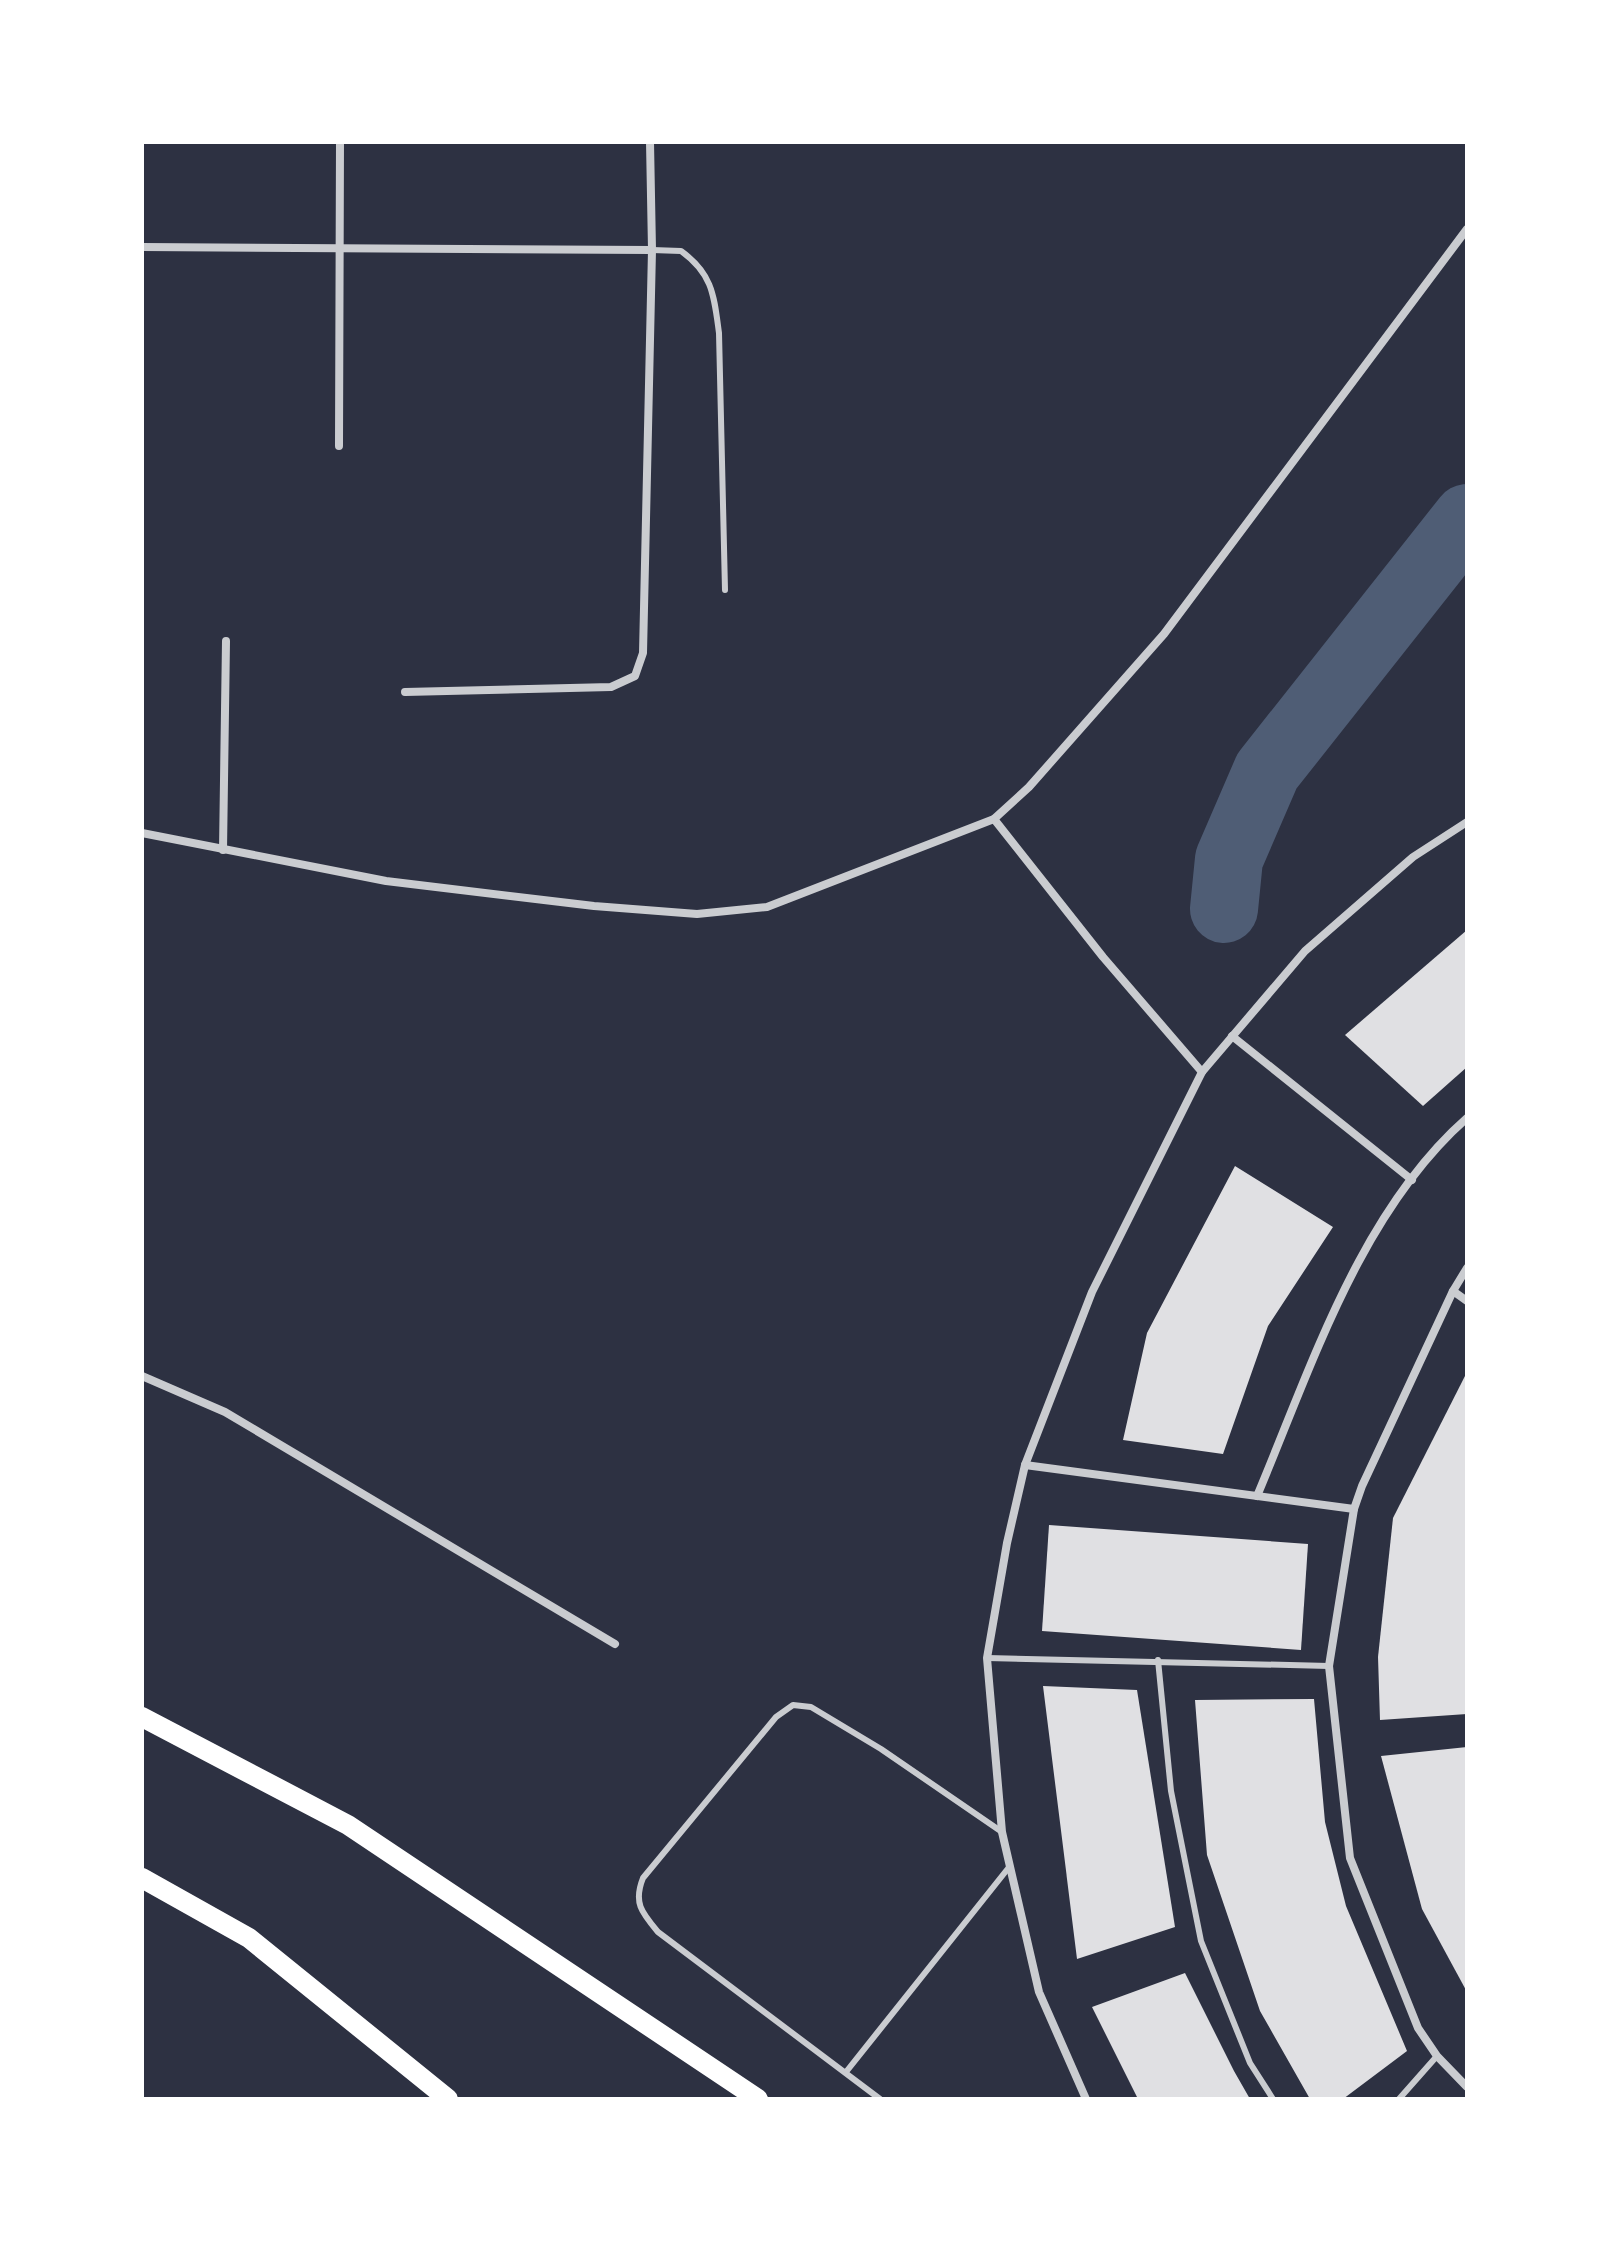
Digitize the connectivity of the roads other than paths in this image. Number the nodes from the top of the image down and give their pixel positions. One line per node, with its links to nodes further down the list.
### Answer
1 (340, 142): 5 (street)
2 (650, 142): 6 (street)
3 (1467, 229): 11 (street)
4 (142, 247): 5 (street)
5 (340, 249): 6 (street); 7 (street)
6 (652, 250): 8 (lane); 10 (street)
7 (339, 446)
8 (725, 590)
9 (226, 641): 14 (street)
10 (405, 692)
11 (994, 819): 14 (street); 16 (street)
12 (1467, 822): 15 (street)
13 (142, 833): 14 (street)
14 (223, 850)
15 (1232, 1036): 16 (street); 18 (street)
16 (1202, 1072): 23 (street)
17 (1467, 1118): 18 (street)
18 (1412, 1180): 24 (street)
19 (1467, 1268): 20 (street)
20 (1453, 1291): 21 (street); 25 (street)
21 (1467, 1301)
22 (142, 1376): 26 (street)
23 (1025, 1465): 24 (street); 27 (street)
24 (1257, 1496): 25 (street)
25 (1354, 1509): 29 (street)
26 (615, 1644)
27 (987, 1658): 28 (lane); 31 (street)
28 (1158, 1660): 29 (lane); 41 (lane)
29 (1329, 1666): 34 (street)
30 (142, 1717): 38 (main road)
31 (1002, 1832): 32 (street); 35 (lane)
32 (1010, 1866): 35 (lane); 40 (street)
33 (142, 1878): 37 (main road)
34 (1437, 2056): 36 (street); 42 (lane)
35 (846, 2072): 39 (lane)
36 (1467, 2087)
37 (448, 2099)
38 (758, 2099)
39 (880, 2099)
40 (1086, 2099)
41 (1273, 2099)
42 (1399, 2099)

